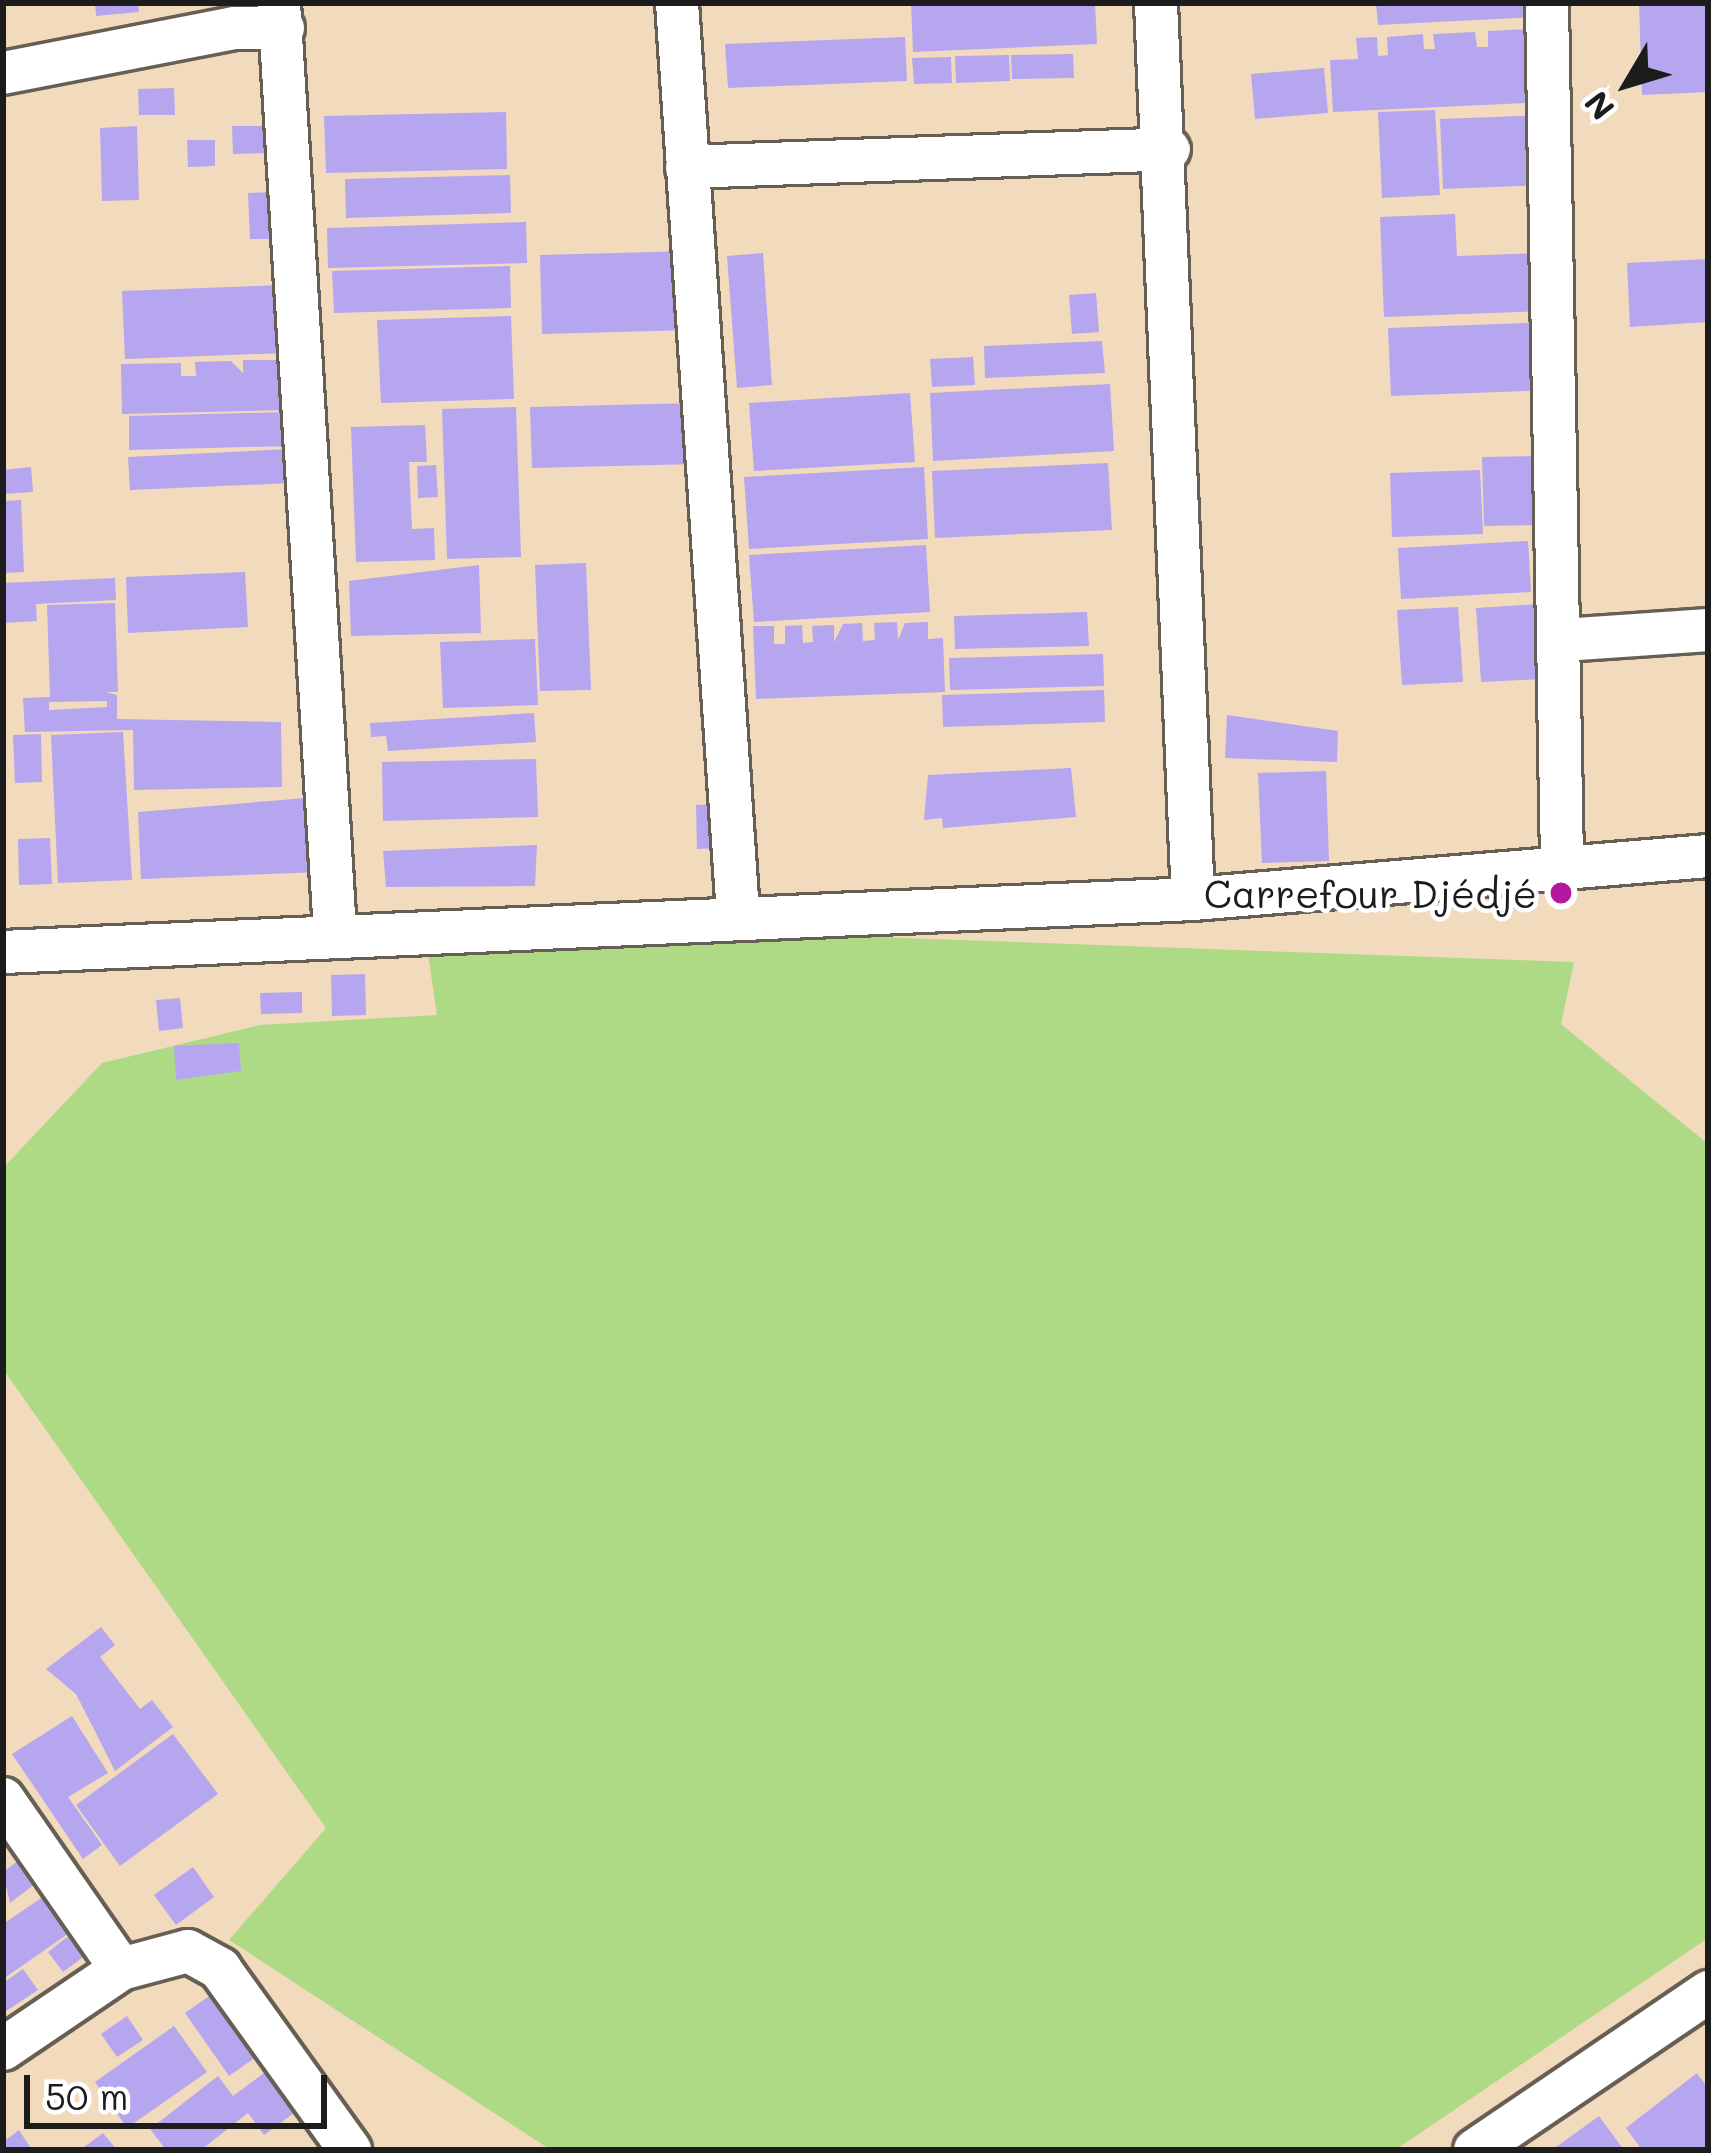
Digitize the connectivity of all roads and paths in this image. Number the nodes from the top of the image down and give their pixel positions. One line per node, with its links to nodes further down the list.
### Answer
1 (677, 3): 7 (street)
2 (1156, 3): 6 (street)
3 (1547, 3): 9 (street)
4 (281, 16): 5 (street); 14 (street)
5 (3, 74)
6 (1169, 149): 7 (street); 12 (street)
7 (687, 167): 13 (street)
8 (1708, 630): 9 (street)
9 (1562, 640): 11 (street)
10 (1708, 856): 11 (street)
11 (1562, 861): 12 (street)
12 (1193, 899): 13 (street)
13 (739, 915): 14 (street)
14 (335, 931): 15 (street)
15 (3, 952)
16 (3, 1799): 17 (street)
17 (122, 1970): 19 (street); 20 (street)
18 (1708, 1992): 21 (street)
19 (3, 2049)
20 (350, 2150)
21 (1475, 2150)

